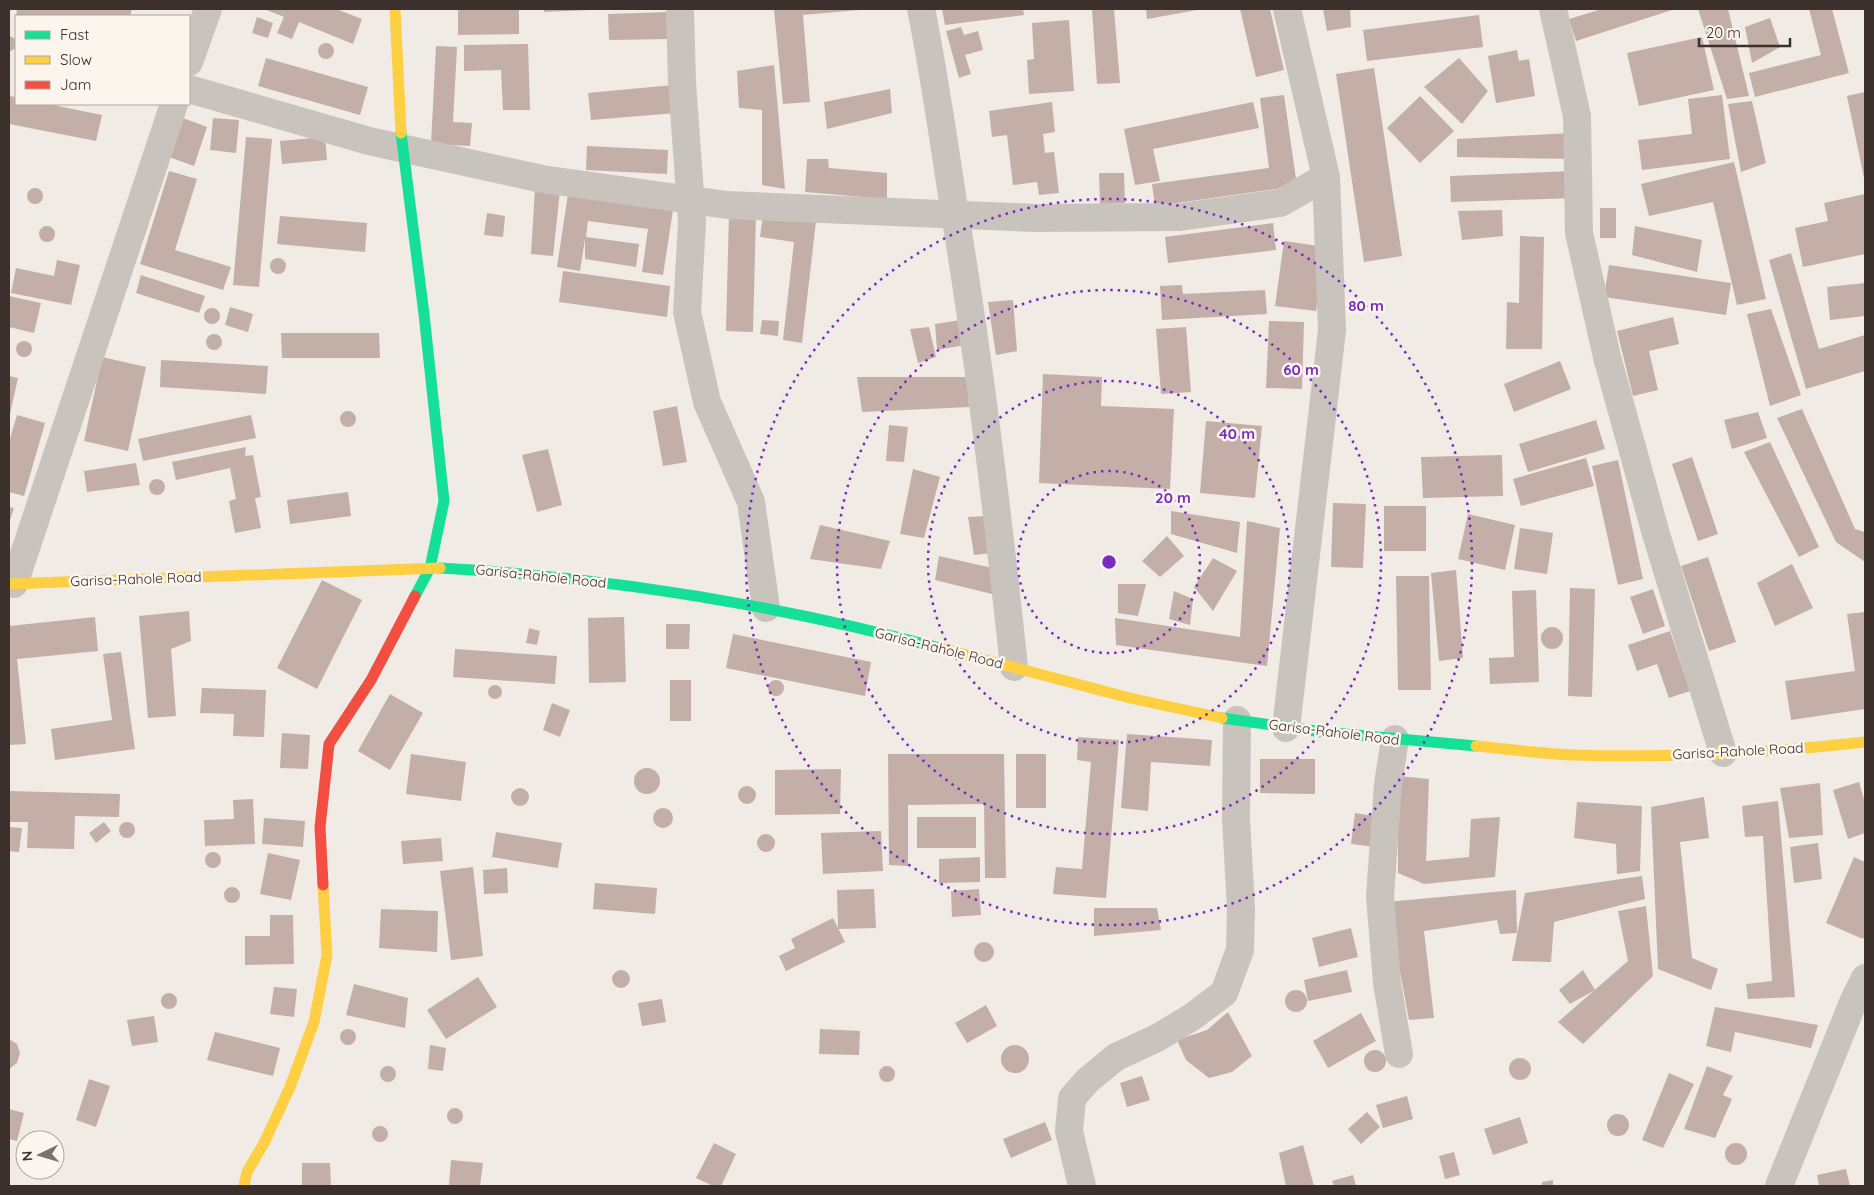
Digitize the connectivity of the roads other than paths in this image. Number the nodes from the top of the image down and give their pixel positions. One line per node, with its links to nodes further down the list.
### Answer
1 (208, 9): 7 (street)
2 (395, 9): 10 (street)
3 (680, 9): 12 (street)
4 (921, 9): 13 (street)
5 (1288, 9): 11 (street)
6 (1553, 9): 22 (street)
7 (190, 59)
8 (190, 89): 10 (street)
9 (174, 105): 15 (street)
10 (402, 149): 12 (street); 14 (street)
11 (1326, 177): 13 (street); 19 (street)
12 (690, 200): 13 (street); 16 (street)
13 (955, 214): 17 (street)
14 (430, 568): 15 (street, Garisa-Rahole Road); 16 (street, Garisa-Rahole Road); 25 (street)
15 (11, 584)
16 (766, 608): 17 (street, Garisa-Rahole Road)
17 (1014, 667): 18 (street, Garisa-Rahole Road)
18 (1236, 720): 19 (street, Garisa-Rahole Road); 26 (street)
19 (1286, 728): 20 (street, Garisa-Rahole Road)
20 (1395, 739): 22 (street, Garisa-Rahole Road); 24 (street)
21 (1865, 742): 22 (street, Garisa-Rahole Road)
22 (1723, 753)
23 (1865, 978): 27 (street)
24 (1399, 1054)
25 (244, 1186)
26 (1082, 1186)
27 (1779, 1186)

